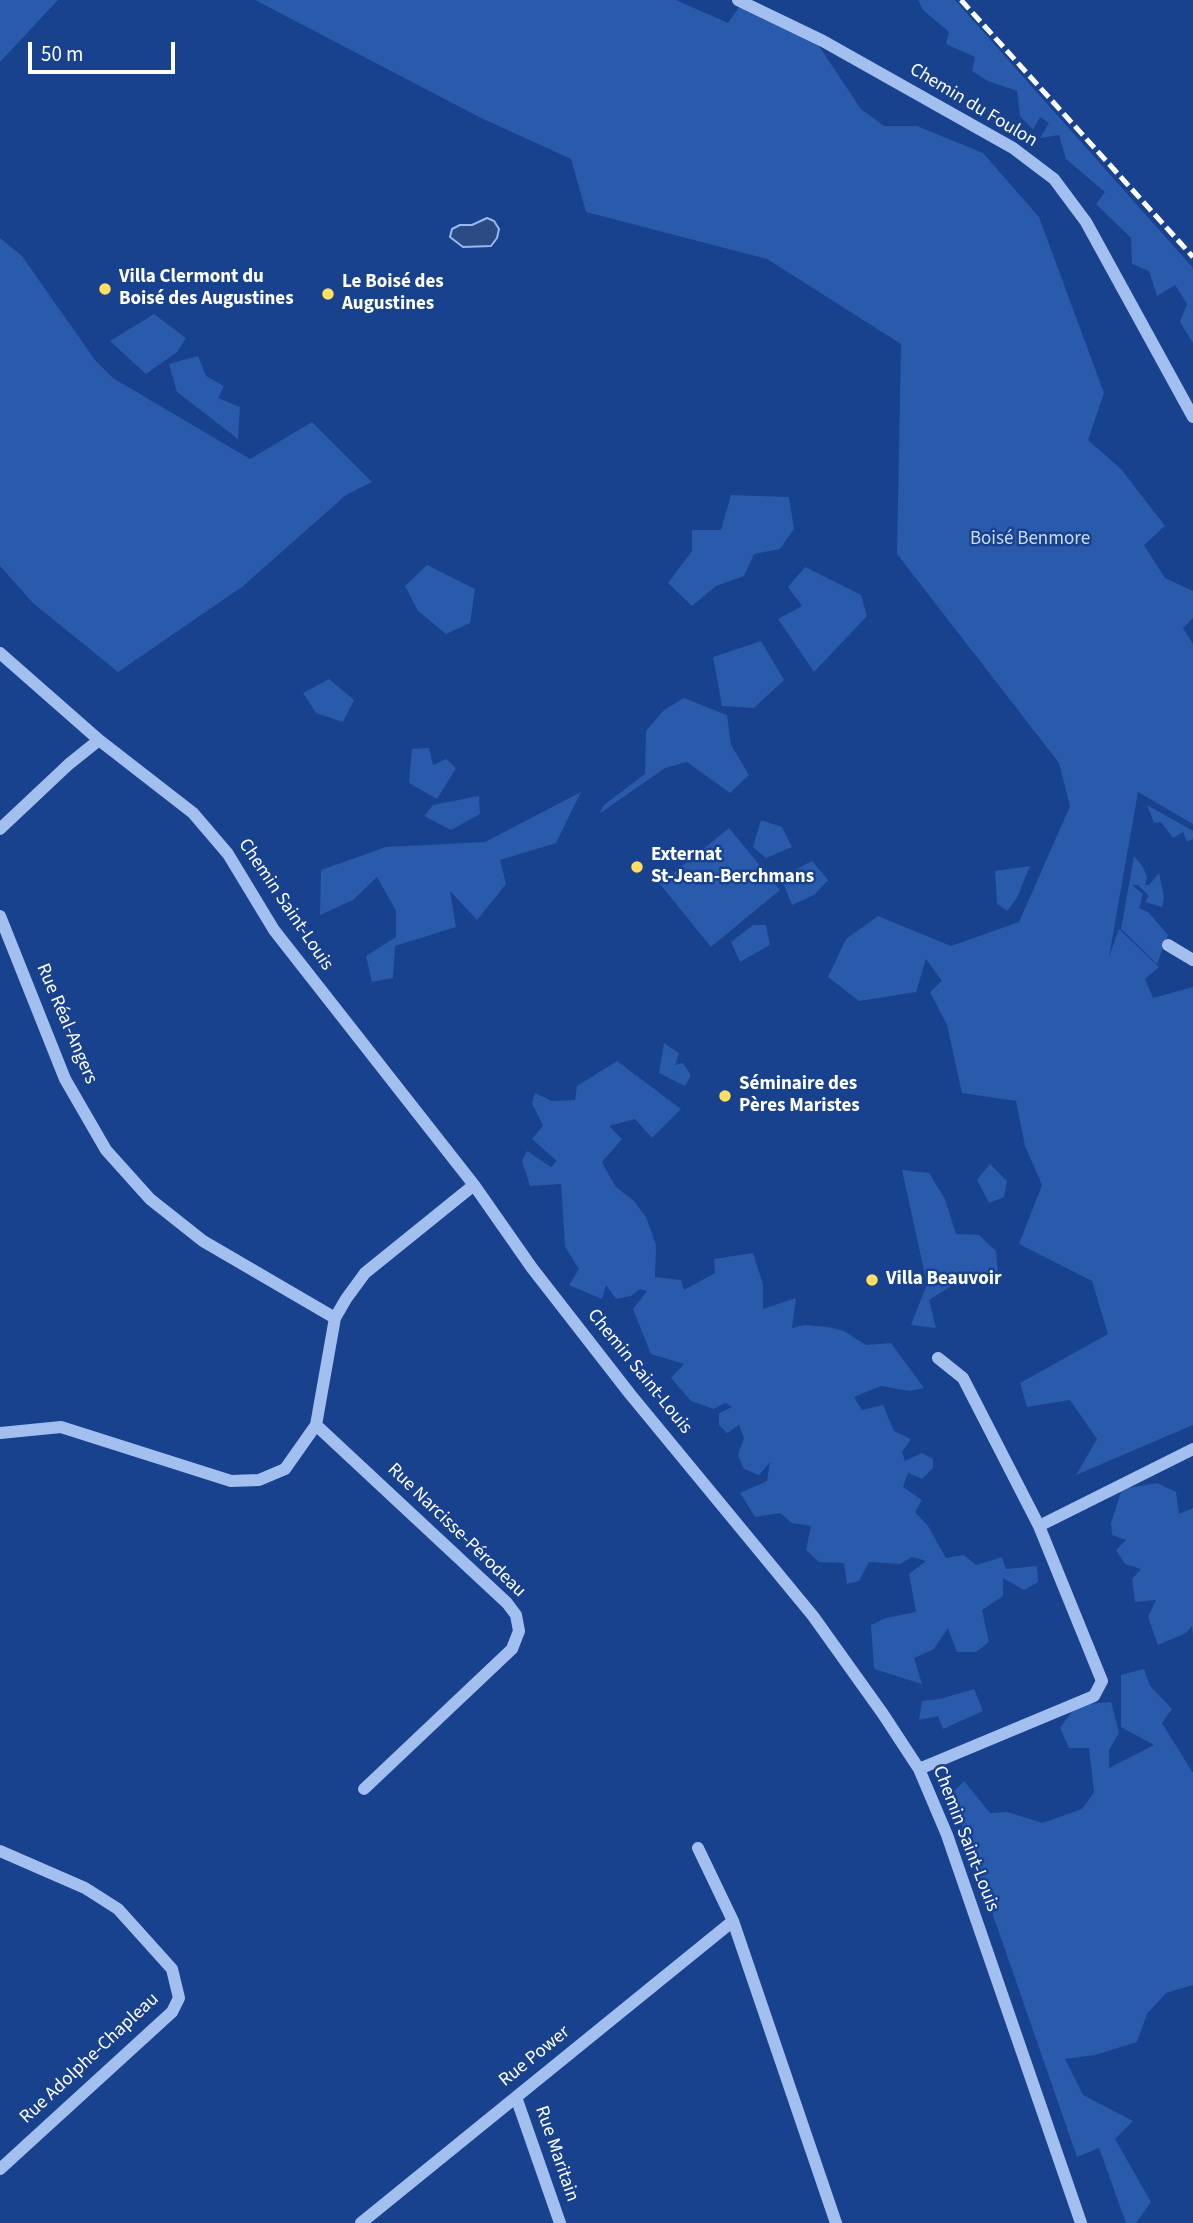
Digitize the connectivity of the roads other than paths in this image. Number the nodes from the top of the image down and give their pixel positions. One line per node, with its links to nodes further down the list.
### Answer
1 (738, 0): 2 (street, Chemin du Foulon)
2 (1193, 416)
3 (0, 653): 4 (street, Chemin Saint-Louis)
4 (99, 740): 5 (street); 9 (street, Chemin Saint-Louis)
5 (0, 829)
6 (0, 916): 10 (street, Rue Réal-Angers)
7 (1168, 945): 8 (street)
8 (1193, 960)
9 (474, 1185): 10 (street); 16 (street, Chemin Saint-Louis)
10 (335, 1318): 12 (street)
11 (938, 1358): 15 (street)
12 (316, 1425): 13 (street); 17 (street, Rue Narcisse-Pérodeau)
13 (0, 1433)
14 (1193, 1449): 15 (street)
15 (1039, 1526): 16 (street)
16 (919, 1769): 26 (street, Chemin Saint-Louis)
17 (364, 1789)
18 (698, 1849): 20 (street)
19 (0, 1851): 22 (street, Rue Adolphe-Chapleau)
20 (733, 1921): 21 (street, Rue Power); 25 (street)
21 (516, 2097): 23 (street, Rue Power); 24 (street, Rue Maritain)
22 (3, 2161)
23 (361, 2223)
24 (560, 2223)
25 (836, 2223)
26 (1081, 2223)

